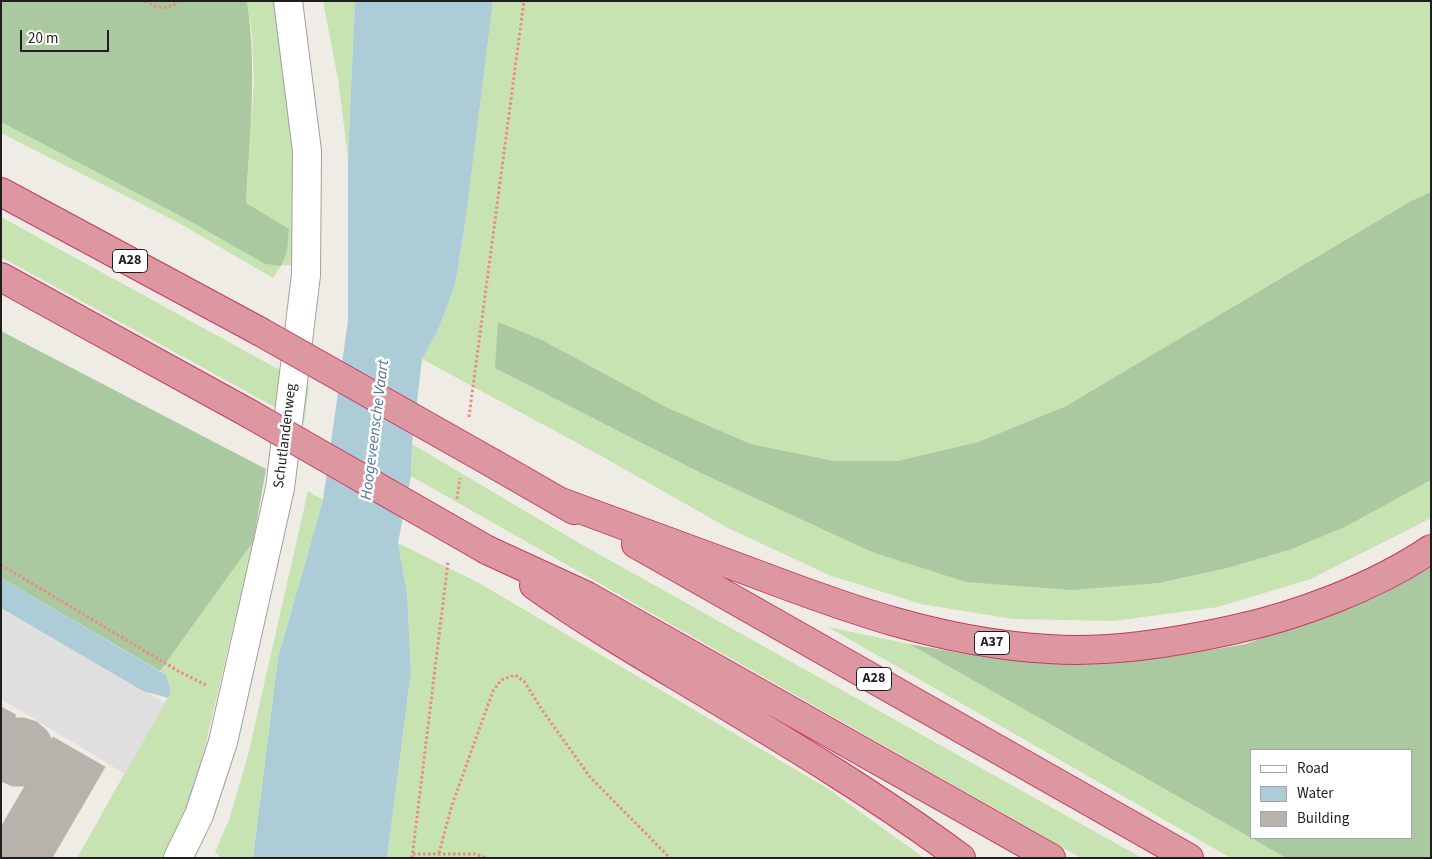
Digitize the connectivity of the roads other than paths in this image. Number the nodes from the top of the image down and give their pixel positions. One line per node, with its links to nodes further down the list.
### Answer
1 (288, 1): 7 (street, Schutlandenweg)
2 (1, 192): 4 (highway, A28, bridge)
3 (1, 277): 6 (highway, bridge)
4 (558, 500): 5 (highway, A37); 10 (highway, A28)
5 (1431, 548)
6 (487, 550): 8 (highway); 9 (highway)
7 (178, 858)
8 (962, 858)
9 (1051, 858)
10 (1189, 858)

